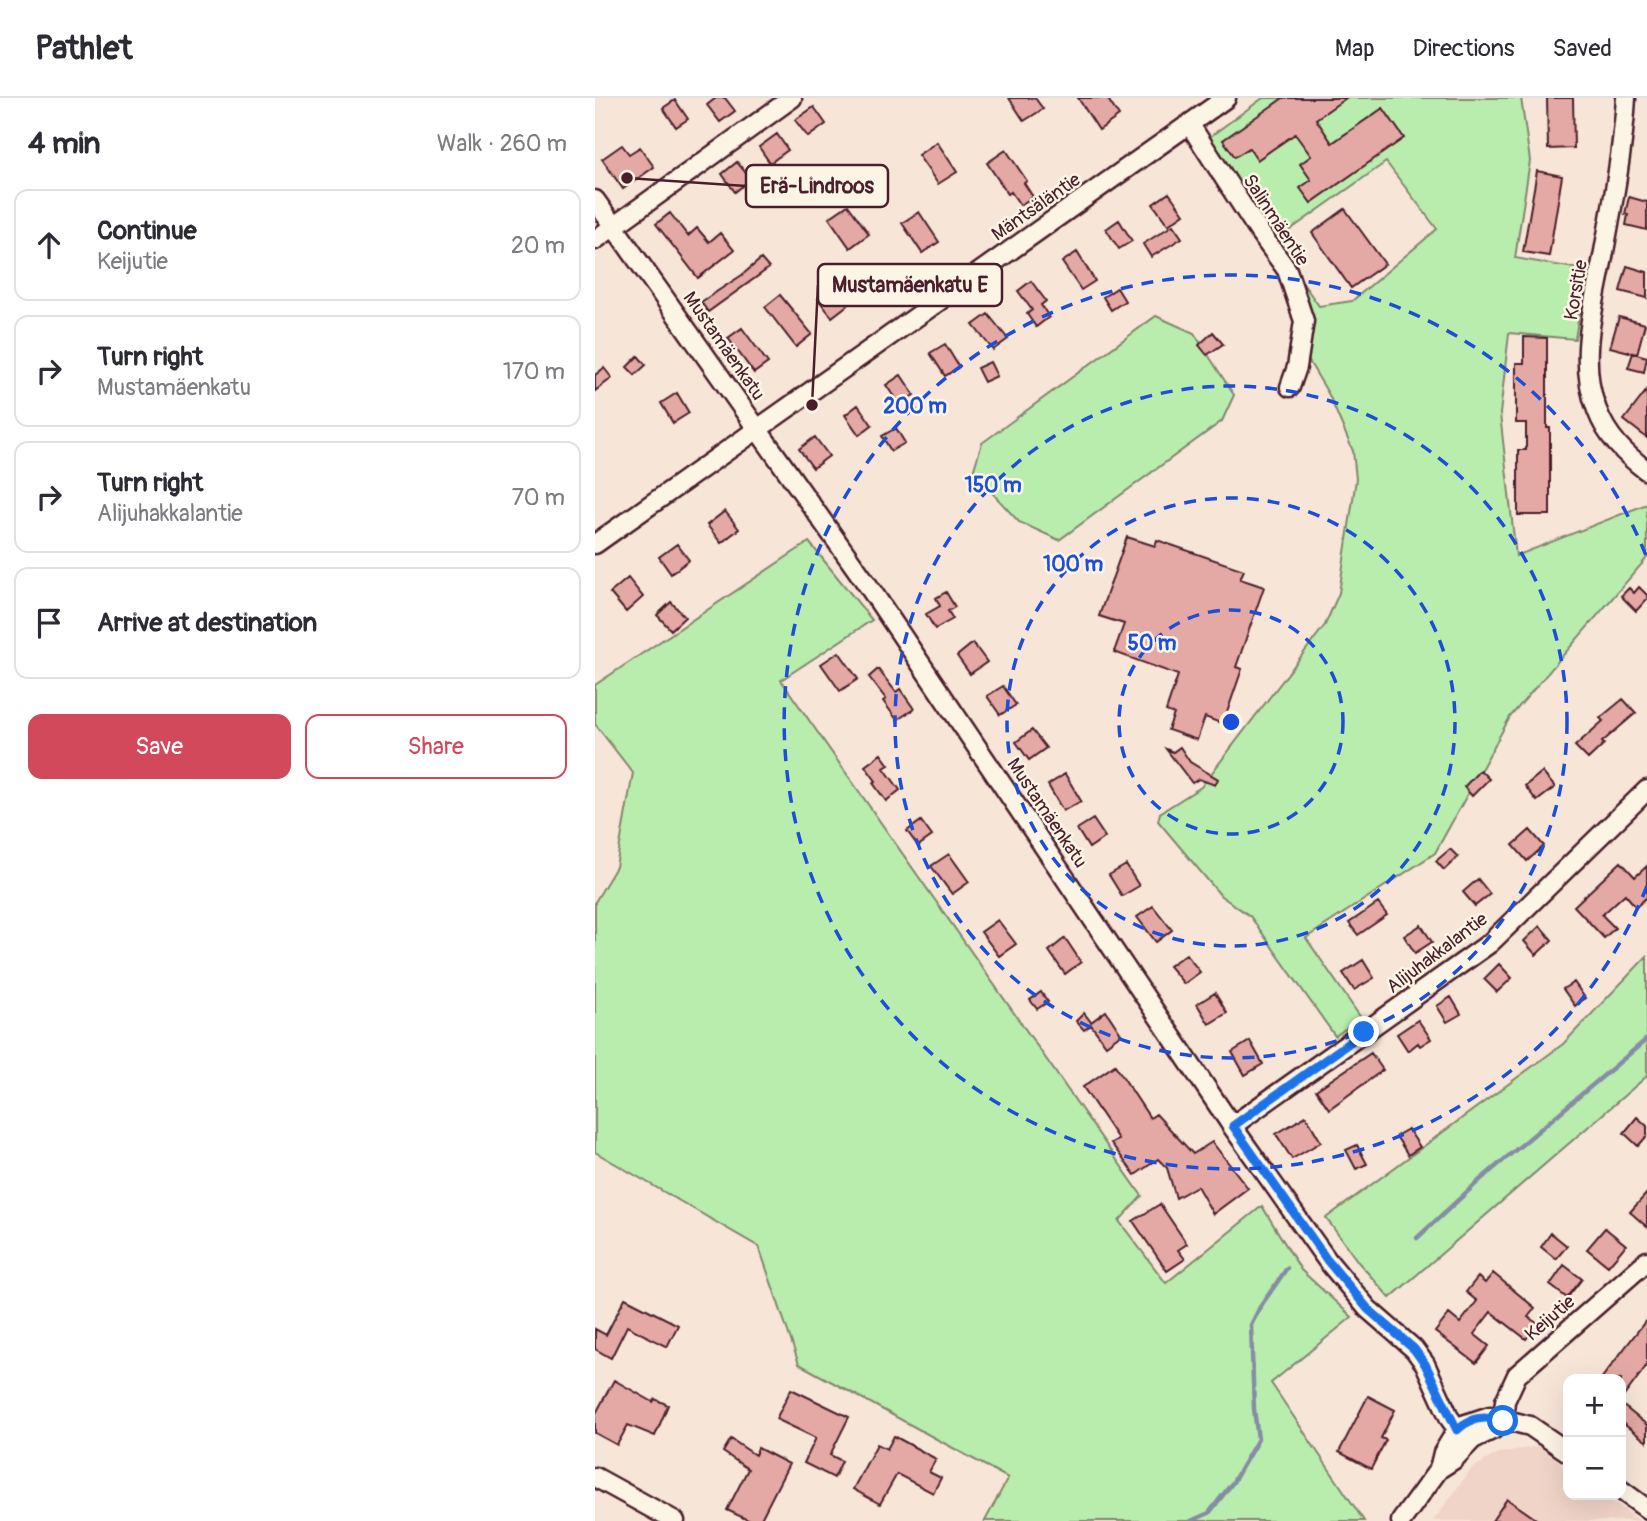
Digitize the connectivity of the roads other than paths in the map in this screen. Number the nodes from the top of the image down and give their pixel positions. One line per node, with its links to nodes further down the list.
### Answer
1 (792, 98): 4 (street)
2 (1626, 98): 11 (street, Korsitie)
3 (1219, 100): 5 (street, Mäntsäläntie)
4 (766, 105): 7 (street)
5 (1190, 125): 9 (street, Salinmäentie); 10 (street, Mäntsäläntie)
6 (595, 200): 7 (street, Mustamäenkatu)
7 (614, 225): 8 (street); 10 (street, Mustamäenkatu)
8 (595, 240)
9 (1290, 387)
10 (756, 429): 12 (street, Mäntsäläntie); 14 (street, Mustamäenkatu)
11 (1647, 471)
12 (595, 544)
13 (1647, 790): 14 (street, Alijuhakkalantie)
14 (1233, 1126): 17 (street, Mustamäenkatu)
15 (1647, 1261): 16 (street, Keijutie)
16 (1503, 1421): 17 (street); 18 (street)
17 (1463, 1437): 23 (street)
18 (1563, 1449)
19 (595, 1477): 22 (street)
20 (1626, 1494): 21 (street)
21 (1647, 1509)
22 (674, 1521)
23 (1401, 1521)

